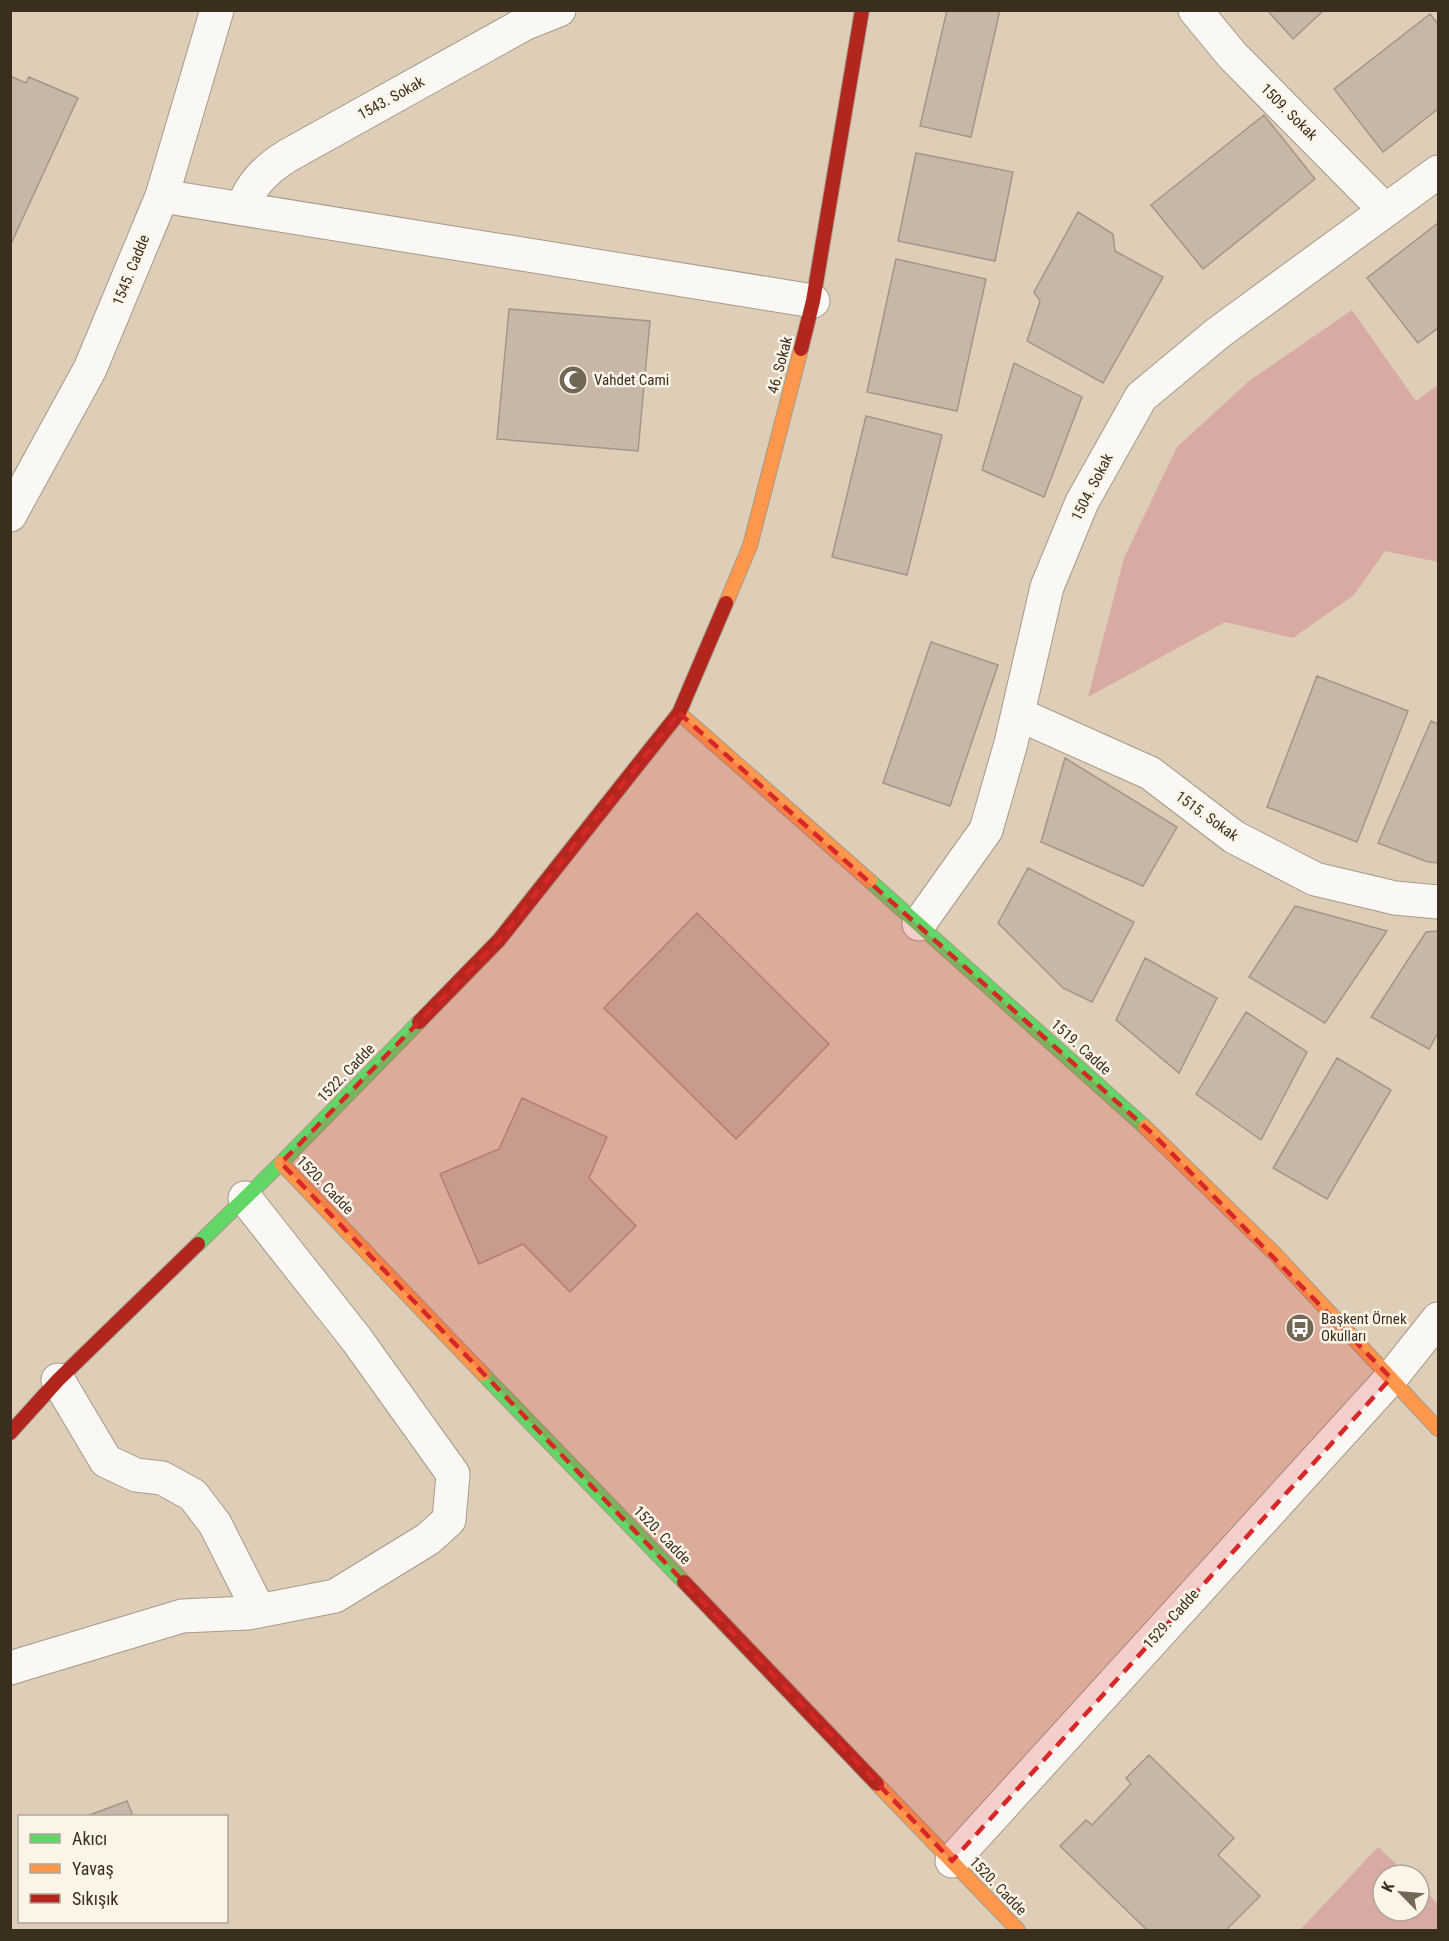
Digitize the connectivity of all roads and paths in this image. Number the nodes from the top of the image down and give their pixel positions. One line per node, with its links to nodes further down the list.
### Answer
1 (217, 10): 7 (street, 1545. Cadde)
2 (559, 10): 5 (street, 1543. Sokak)
3 (862, 10): 10 (street, 46. Sokak)
4 (1195, 10): 9 (street, 1509. Sokak)
5 (525, 17): 8 (street, 1543. Sokak)
6 (1438, 172): 9 (street, 1504. Sokak)
7 (162, 196): 8 (street); 11 (street, 1545. Cadde)
8 (242, 209): 10 (street)
9 (1385, 210): 13 (street, 1504. Sokak)
10 (813, 301): 12 (street, 46. Sokak)
11 (10, 515)
12 (679, 713): 15 (street, 1519. Cadde); 16 (street, 1522. Cadde)
13 (1018, 714): 14 (street, 1515. Sokak); 15 (street, 1504. Sokak)
14 (1438, 902)
15 (919, 924): 19 (street, 1519. Cadde)
16 (281, 1163): 17 (street, 1522. Cadde); 25 (street, 1520. Cadde)
17 (245, 1198): 20 (street, 1522. Cadde); 23 (street)
18 (1438, 1319): 19 (street, 1529. Cadde)
19 (1391, 1378): 21 (street, 1519. Cadde); 25 (street, 1529. Cadde)
20 (58, 1380): 22 (street, 1522. Cadde); 23 (street)
21 (1438, 1429)
22 (10, 1433)
23 (259, 1611): 24 (street)
24 (10, 1668)
25 (952, 1861): 26 (street, 1520. Cadde)
26 (1018, 1930)

